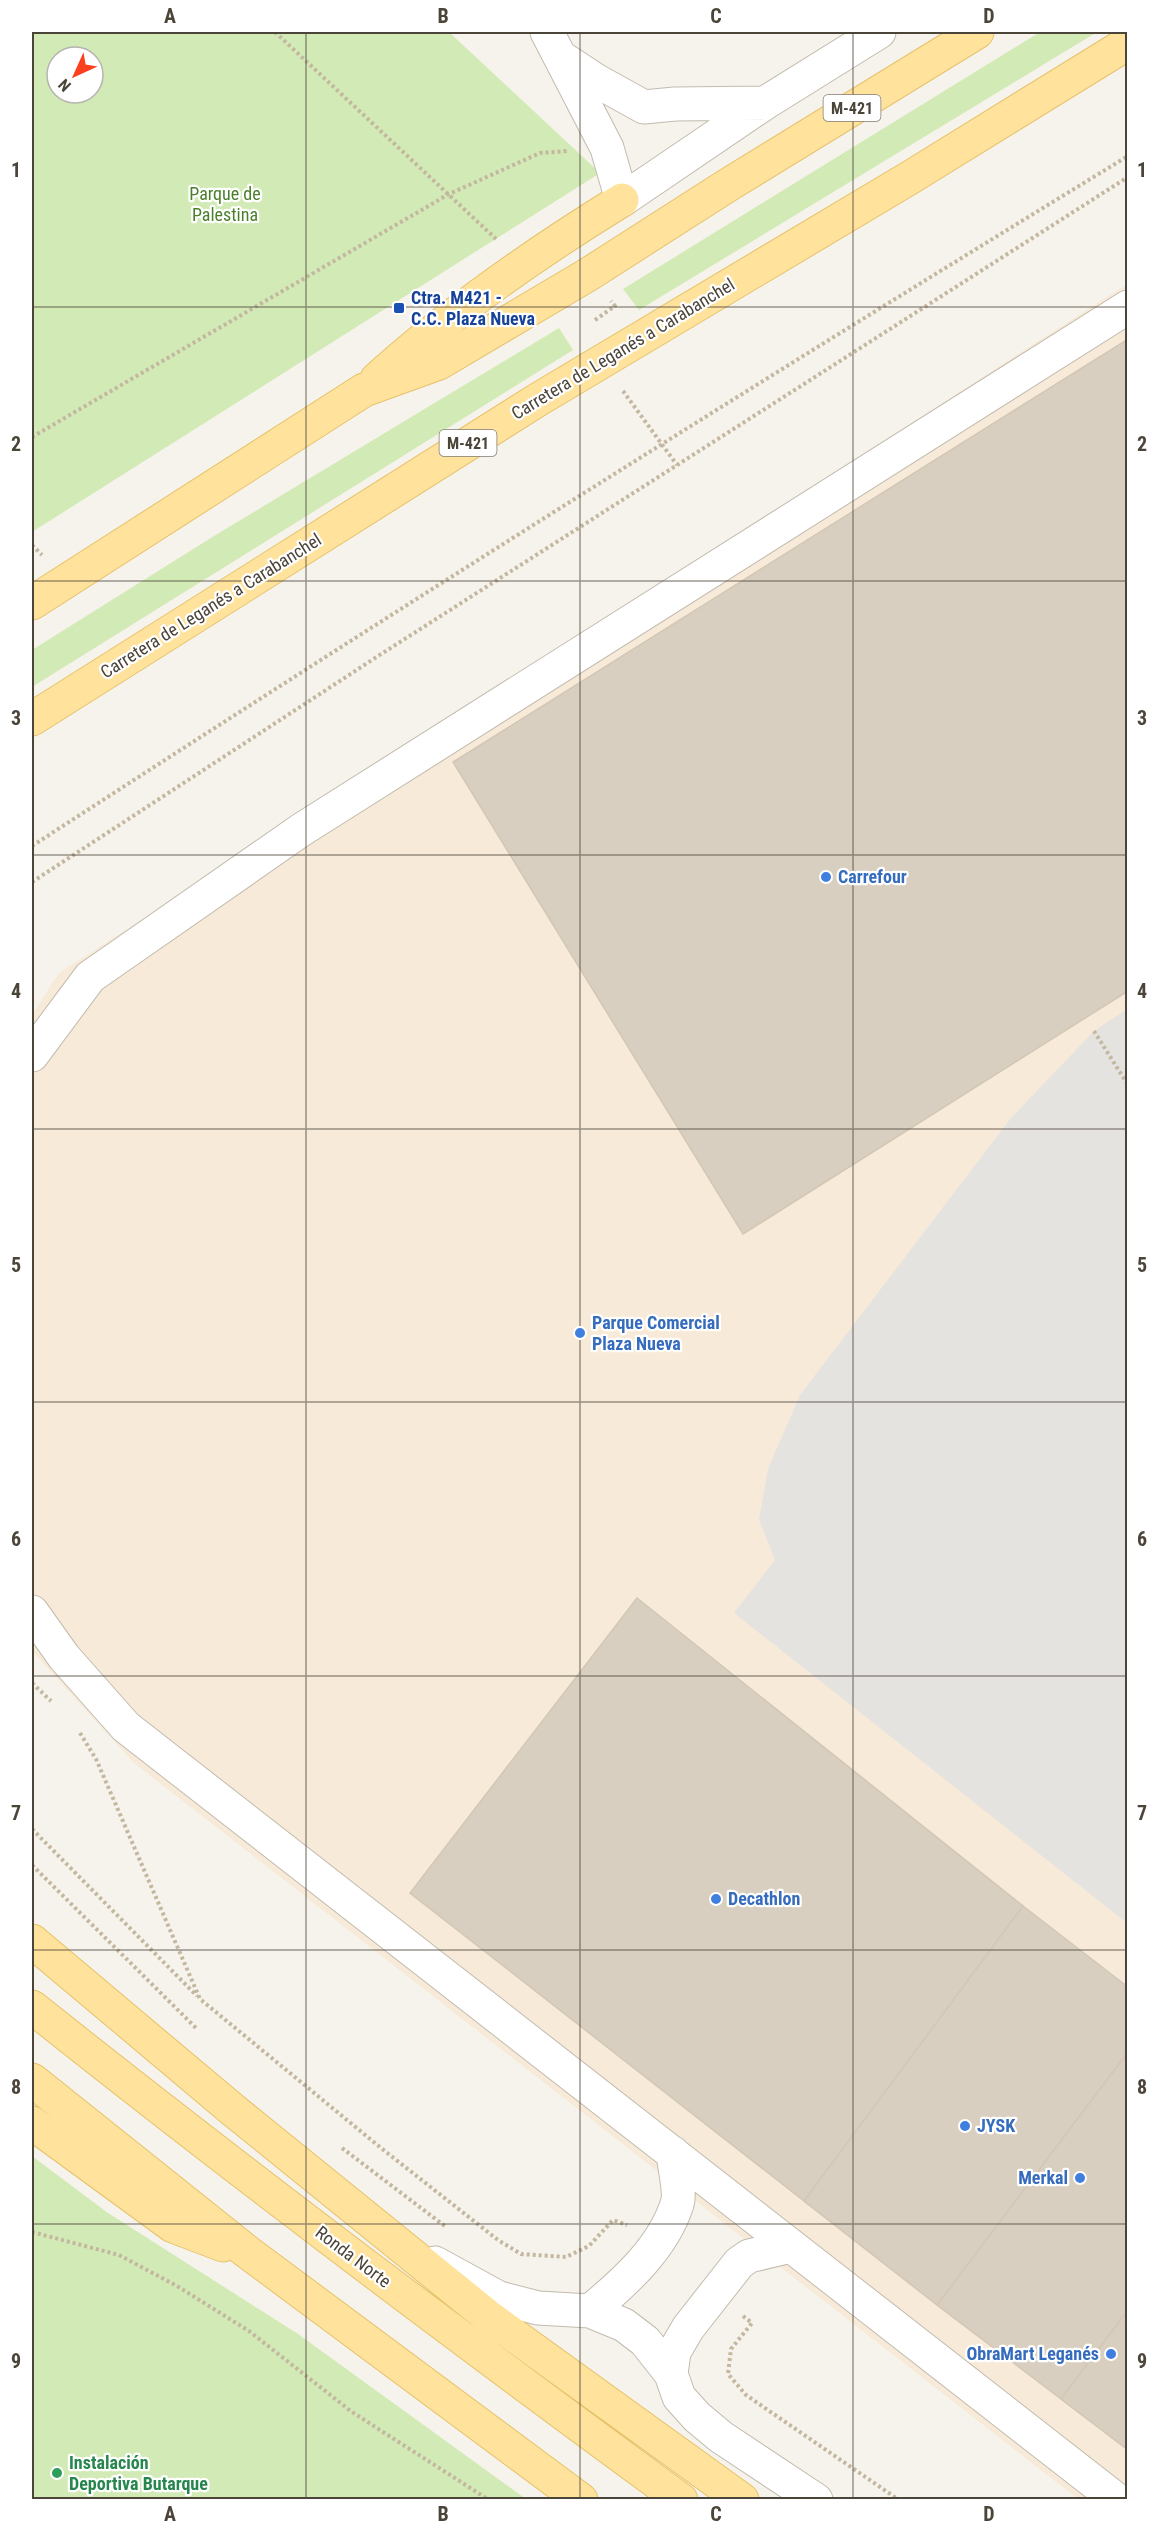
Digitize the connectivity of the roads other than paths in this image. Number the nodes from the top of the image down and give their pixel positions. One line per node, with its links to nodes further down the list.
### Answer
1 (879, 32): 5 (street, M-421)
2 (977, 32): 8 (main road, M-421)
3 (1128, 43): 10 (main road, Carretera de Leganés a Carabanchel / M-421)
4 (554, 44): 5 (street); 6 (street)
5 (765, 103): 6 (street, M-421)
6 (622, 200): 8 (main road, M-421)
7 (1128, 307): 11 (street)
8 (364, 390): 9 (main road, M-421)
9 (32, 603)
10 (32, 719)
11 (32, 1055)
12 (32, 1612): 17 (street)
13 (32, 1941): 18 (main road)
14 (32, 2007): 24 (main road, Ronda Norte)
15 (32, 2080): 20 (main road)
16 (32, 2123): 20 (main road)
17 (673, 2153): 19 (street); 21 (street)
18 (390, 2238): 21 (street); 25 (main road)
19 (791, 2246): 22 (street); 27 (street)
20 (246, 2251): 23 (main road)
21 (591, 2311): 22 (street)
22 (671, 2374): 26 (street)
23 (581, 2499)
24 (681, 2499)
25 (742, 2499)
26 (816, 2499)
27 (1117, 2499)

